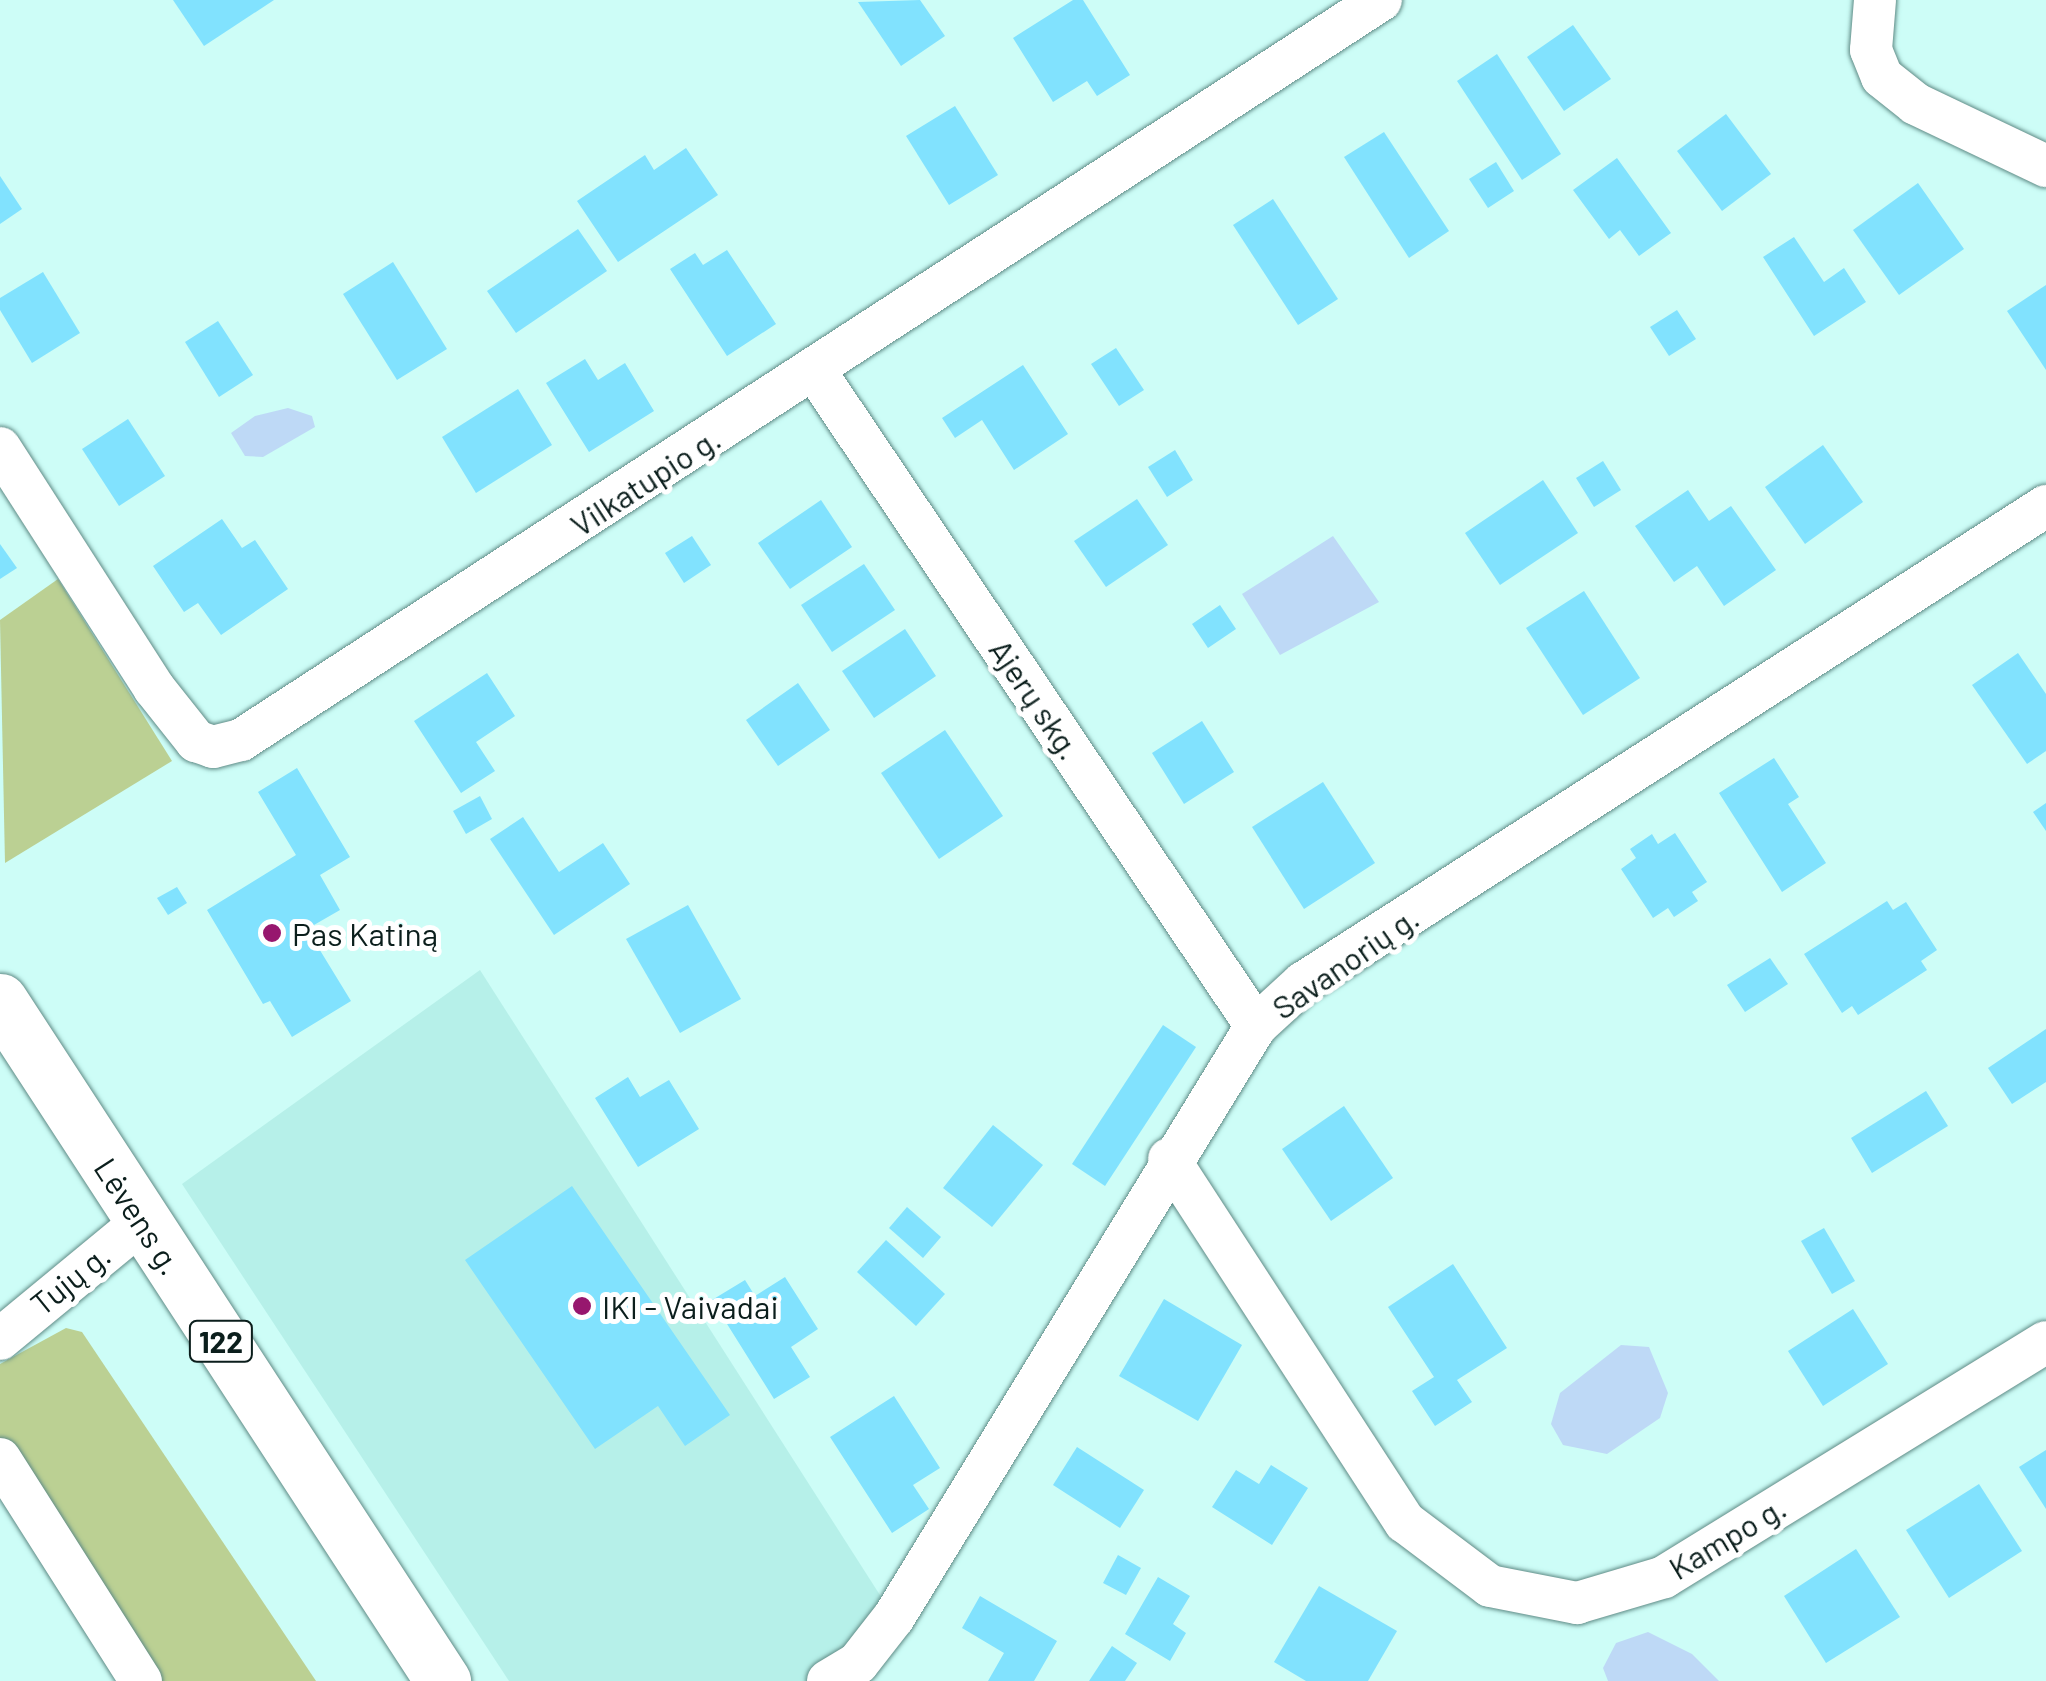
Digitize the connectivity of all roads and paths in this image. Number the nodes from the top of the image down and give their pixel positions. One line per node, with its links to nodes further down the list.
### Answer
1 (1381, 0): 4 (street, Vilkatupio g.)
2 (1875, 0): 3 (street)
3 (2046, 166)
4 (815, 372): 5 (street, Vilkatupio g.); 8 (street, Ajerų skg.)
5 (0, 448)
6 (2046, 506): 8 (street, Savanorių g.)
7 (0, 1001): 10 (main road, Lėvens g. / 122)
8 (1256, 1026): 9 (street, Savanorių g.)
9 (1170, 1159): 12 (street, Kampo g.); 16 (street, Savanorių g.)
10 (142, 1220): 11 (street, Tujų g.); 15 (main road, Lėvens g. / 122)
11 (0, 1338)
12 (2046, 1342)
13 (0, 1459): 14 (street)
14 (140, 1681)
15 (443, 1681)
16 (828, 1681)

